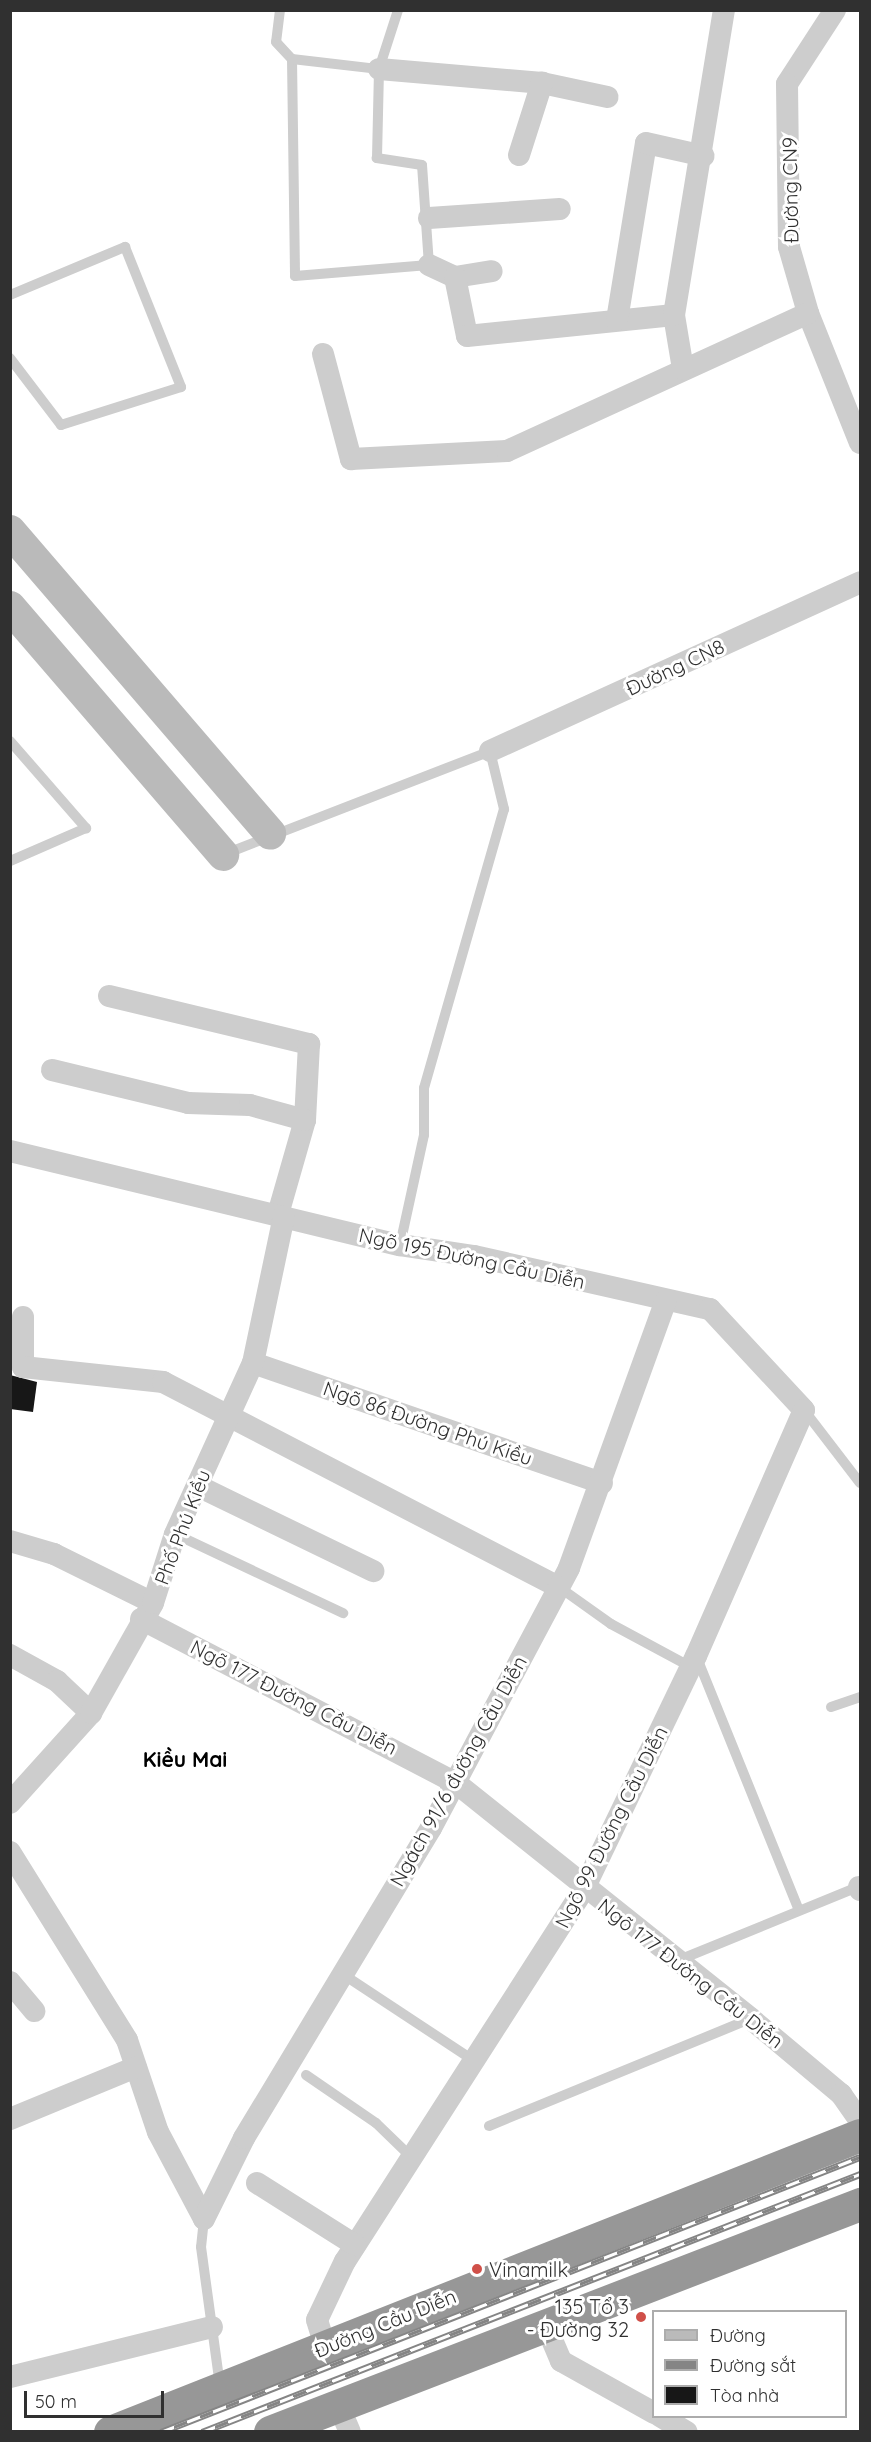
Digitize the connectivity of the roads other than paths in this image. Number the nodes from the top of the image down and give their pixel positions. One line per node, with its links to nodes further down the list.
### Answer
1 (280, 10): 5 (lane)
2 (399, 10): 6 (lane)
3 (724, 10): 10 (street)
4 (835, 10): 17 (street, Đường CN9)
5 (292, 59): 6 (lane); 13 (lane)
6 (379, 69): 7 (street); 12 (lane)
7 (542, 83): 8 (street); 9 (street)
8 (608, 97)
9 (519, 155)
10 (704, 156): 18 (street); 19 (street)
11 (560, 209): 12 (street)
12 (429, 218): 13 (lane)
13 (429, 265): 15 (street)
14 (492, 271): 15 (street)
15 (455, 277): 19 (street)
16 (10, 295): 21 (lane)
17 (808, 313): 22 (street); 23 (street, Đường CN9)
18 (674, 315): 19 (street); 22 (street)
19 (617, 320)
20 (323, 354): 22 (street)
21 (10, 358)
22 (683, 369)
23 (861, 443)
24 (10, 531): 29 (street)
25 (861, 582): 28 (street, Đường CN8)
26 (10, 607): 30 (street)
27 (10, 741): 31 (lane)
28 (490, 751): 29 (lane); 37 (lane)
29 (270, 833): 30 (lane)
30 (223, 855)
31 (10, 861)
32 (108, 996): 34 (street, Phố Phú Kiều)
33 (52, 1070): 34 (street)
34 (304, 1120): 36 (street, Phố Phú Kiều)
35 (10, 1151): 36 (street, Ngõ 195 Đường Cầu Diễn)
36 (280, 1215): 37 (street, Ngõ 195 Đường Cầu Diễn); 40 (street, Phố Phú Kiều)
37 (400, 1245): 38 (street, Ngõ 195 Đường Cầu Diễn)
38 (666, 1300): 41 (street, Ngõ 195 Đường Cầu Diễn); 43 (street, Ngách 91/6 đường Cầu Diễn)
39 (23, 1317): 42 (street)
40 (253, 1363): 42 (street, Phố Phú Kiều); 43 (street, Ngõ 86 Đường Phú Kiều)
41 (804, 1410): 44 (lane, Ngõ 195 Đường Cầu Diễn); 53 (street, Ngõ 99 Đường Cầu Diễn)
42 (225, 1416): 45 (street, Phố Phú Kiều); 49 (street)
43 (602, 1483): 49 (street, Ngách 91/6 đường Cầu Diễn)
44 (861, 1483)
45 (198, 1486): 46 (street, Phố Phú Kiều); 48 (street)
46 (175, 1534): 50 (street, Phố Phú Kiều); 51 (lane)
47 (10, 1541): 50 (street, Ngõ 177 Đường Cầu Diễn)
48 (373, 1571)
49 (559, 1587): 53 (lane); 57 (street, Ngách 91/6 đường Cầu Diễn)
50 (147, 1611): 56 (street, Phố Phú Kiều); 57 (street, Ngõ 177 Đường Cầu Diễn)
51 (344, 1613)
52 (10, 1655): 56 (street)
53 (694, 1662): 61 (street, Ngõ 99 Đường Cầu Diễn); 62 (lane)
54 (861, 1697): 55 (lane)
55 (831, 1707)
56 (91, 1713): 58 (street, Phố Phú Kiều)
57 (456, 1783): 61 (street, Ngõ 177 Đường Cầu Diễn); 64 (street, Ngách 91/6 đường Cầu Diễn)
58 (10, 1803)
59 (10, 1852): 69 (street)
60 (860, 1887): 62 (lane)
61 (584, 1889): 63 (street, Ngõ 177 Đường Cầu Diễn); 68 (street, Ngõ 99 Đường Cầu Diễn)
62 (799, 1910): 63 (lane)
63 (679, 1960): 67 (street, Ngõ 177 Đường Cầu Diễn)
64 (341, 1973): 68 (lane); 78 (street, Ngách 91/6 đường Cầu Diễn)
65 (10, 1982): 66 (street)
66 (34, 2012)
67 (750, 2018): 72 (street, Ngõ 177 Đường Cầu Diễn); 73 (lane)
68 (473, 2060): 75 (street, Ngõ 99 Đường Cầu Diễn)
69 (136, 2067): 71 (street); 78 (street)
70 (306, 2074): 75 (lane)
71 (10, 2119)
72 (861, 2121)
73 (489, 2126)
74 (861, 2135): 82 (highway, Đường Cầu Diễn)
75 (410, 2156): 79 (street, Ngõ 99 Đường Cầu Diễn)
76 (257, 2183): 79 (street)
77 (861, 2204): 81 (highway)
78 (204, 2219): 80 (lane)
79 (355, 2245): 82 (street, Ngõ 99 Đường Cầu Diễn)
80 (212, 2327): 83 (street); 84 (lane)
81 (547, 2328): 85 (street); 86 (highway)
82 (326, 2346): 84 (highway, Đường Cầu Diễn)
83 (10, 2377)
84 (220, 2389): 88 (highway, Đường Cầu Diễn)
85 (652, 2412)
86 (344, 2418): 89 (highway)
87 (663, 2418): 90 (street)
88 (110, 2431)
89 (270, 2432)
90 (687, 2432)

